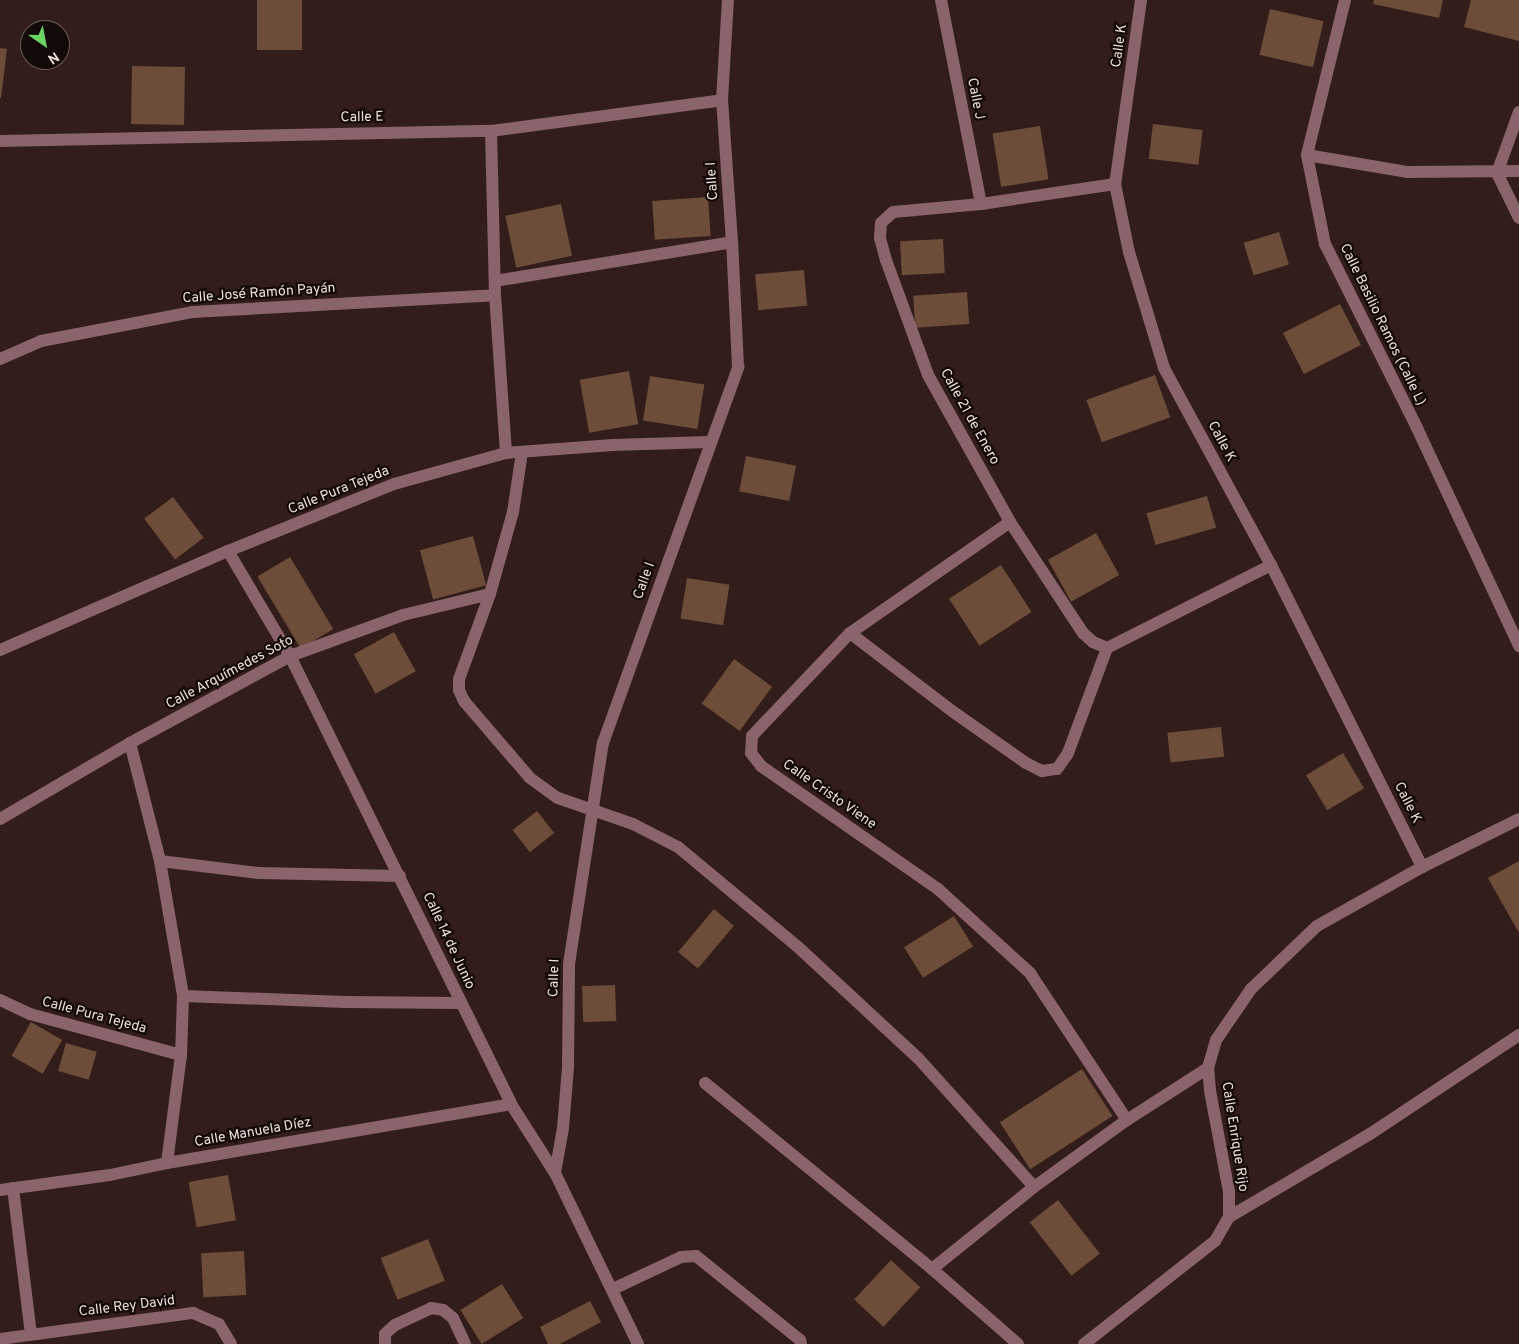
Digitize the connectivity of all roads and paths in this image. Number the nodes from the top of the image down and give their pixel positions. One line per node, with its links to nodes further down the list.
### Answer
1 (728, 0): 5 (street, Calle I)
2 (941, 0): 13 (street, Calle J)
3 (1142, 0): 12 (street, Calle K)
4 (1345, 0): 9 (street, Calle Basilio Ramos (Calle L))
5 (722, 100): 7 (street, Calle E); 15 (street, Calle I)
6 (1519, 112): 11 (street)
7 (491, 131): 8 (street, Calle E); 16 (street)
8 (0, 140)
9 (1307, 155): 11 (street); 27 (street, Calle Basilio Ramos (Calle L))
10 (1519, 171): 11 (street)
11 (1497, 172): 14 (street)
12 (1115, 184): 13 (street, Calle 21 de Enero); 24 (street, Calle K)
13 (981, 204): 22 (street, Calle 21 de Enero)
14 (1519, 218)
15 (732, 242): 16 (street); 19 (street, Calle I)
16 (495, 281): 17 (street)
17 (495, 295): 18 (street, Calle José Ramón Payán); 21 (street)
18 (0, 359)
19 (710, 442): 20 (street, Calle Pura Tejeda); 32 (street, Calle I)
20 (522, 452): 21 (street, Calle Pura Tejeda); 25 (street)
21 (506, 453): 23 (street, Calle Pura Tejeda)
22 (1010, 522): 26 (street, Calle Cristo Viene); 28 (street, Calle 21 de Enero)
23 (228, 551): 29 (street, Calle Pura Tejeda); 30 (street, Calle 14 de Junio)
24 (1271, 565): 28 (street); 36 (street, Calle K)
25 (490, 594): 30 (street, Calle Arquímedes Soto); 32 (street)
26 (850, 633): 28 (street); 46 (street, Calle Cristo Viene)
27 (1519, 646)
28 (1107, 648)
29 (0, 650)
30 (290, 656): 31 (street, Calle Arquímedes Soto); 37 (street, Calle 14 de Junio)
31 (130, 743): 33 (street, Calle Arquímedes Soto); 35 (street)
32 (592, 810): 48 (street, Calle I); 49 (street)
33 (0, 819)
34 (1519, 819): 36 (street, Calle Enrique Rijo)
35 (160, 861): 37 (street); 38 (street)
36 (1422, 867): 43 (street, Calle Enrique Rijo)
37 (400, 876): 40 (street, Calle 14 de Junio)
38 (183, 996): 40 (street); 42 (street)
39 (0, 1000): 42 (street, Calle Pura Tejeda)
40 (461, 1003): 45 (street, Calle 14 de Junio)
41 (1519, 1035): 52 (street)
42 (181, 1055): 47 (street)
43 (1208, 1068): 46 (street); 52 (street, Calle Enrique Rijo)
44 (705, 1083): 53 (street)
45 (511, 1104): 47 (street, Calle Manuela Díez); 48 (street, Calle 14 de Junio)
46 (1127, 1120): 49 (street)
47 (167, 1163): 50 (street, Calle Manuela Díez)
48 (555, 1173): 54 (street, Calle 14 de Junio)
49 (1034, 1186): 53 (street)
50 (13, 1188): 51 (street, Calle Manuela Díez); 55 (street)
51 (0, 1190)
52 (1229, 1217): 64 (street)
53 (932, 1269): 63 (street)
54 (613, 1289): 61 (street, Calle 14 de Junio); 62 (street)
55 (31, 1334): 57 (street, Calle Rey David); 58 (street, Calle Rey David)
56 (0, 1339): 57 (street, Calle Rey David)
57 (15, 1340)
58 (232, 1344)
59 (385, 1344): 60 (street)
60 (466, 1344)
61 (638, 1344)
62 (801, 1344)
63 (1018, 1344)
64 (1084, 1344)

